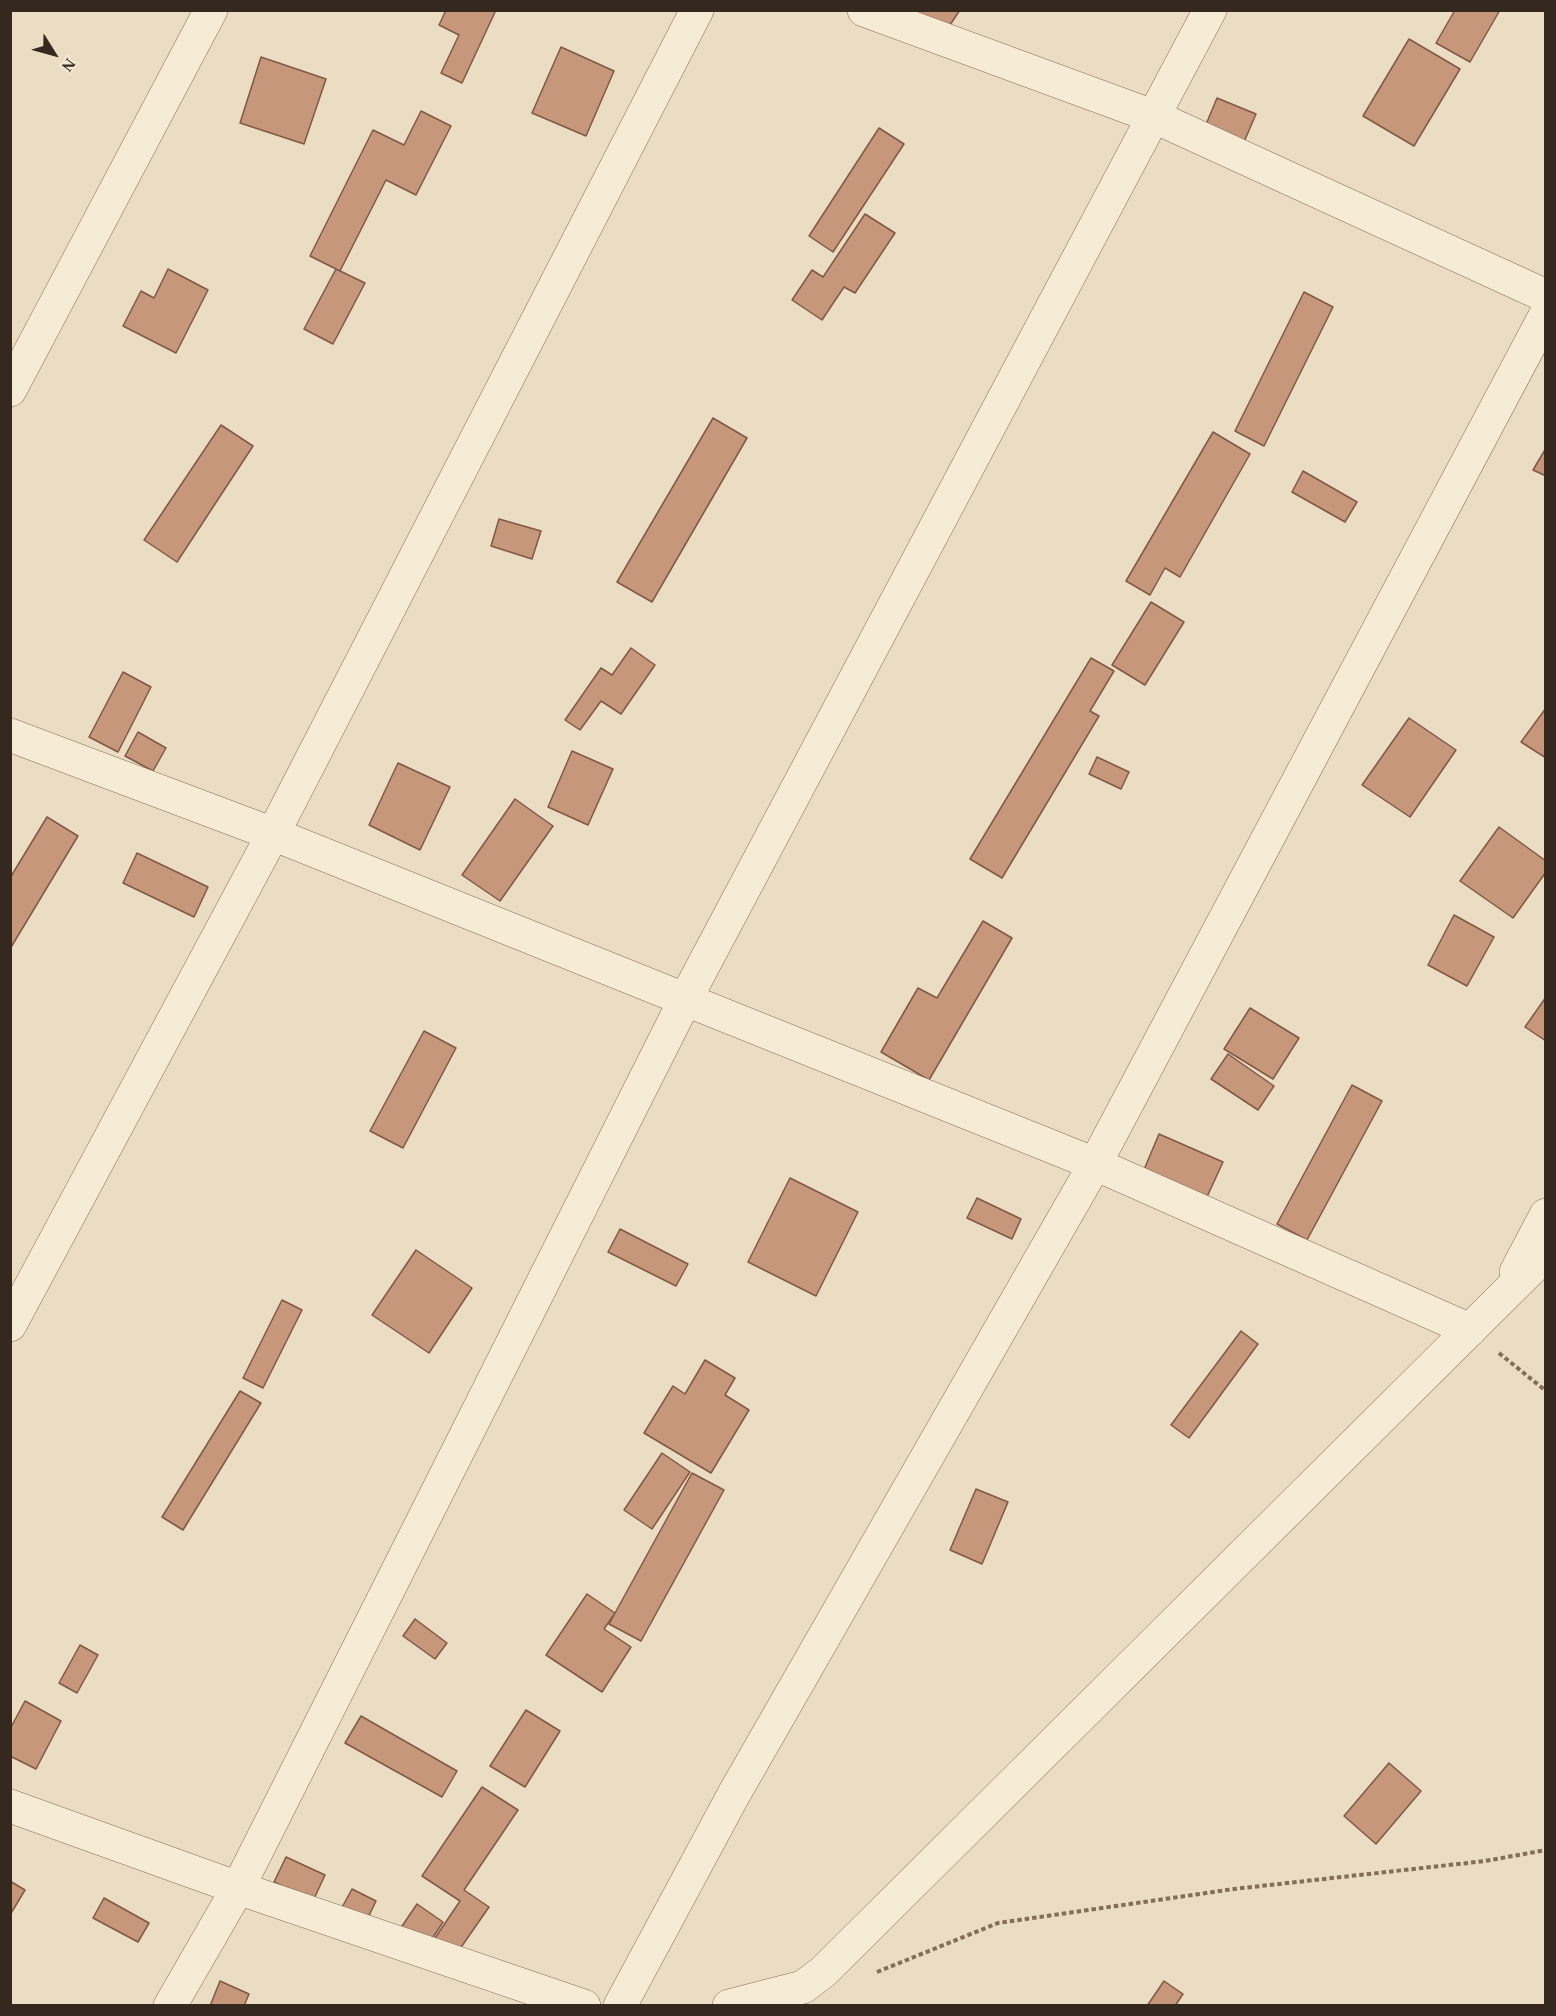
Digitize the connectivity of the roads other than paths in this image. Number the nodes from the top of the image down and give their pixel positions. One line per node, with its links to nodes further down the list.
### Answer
1 (211, 10): 8 (street)
2 (697, 10): 10 (street)
3 (864, 10): 5 (street)
4 (1210, 10): 5 (street)
5 (1155, 117): 6 (street); 11 (street)
6 (1545, 296)
7 (1545, 314): 12 (street)
8 (10, 390)
9 (10, 735): 10 (street)
10 (273, 834): 11 (street); 16 (street)
11 (685, 1000): 12 (street); 19 (street)
12 (1095, 1164): 17 (street); 22 (street)
13 (1545, 1215): 15 (street)
14 (1545, 1254): 15 (street)
15 (1504, 1295): 17 (street)
16 (10, 1325)
17 (1470, 1330): 23 (street)
18 (10, 1806): 19 (street)
19 (238, 1888): 20 (street); 21 (street)
20 (170, 2006)
21 (584, 2006)
22 (620, 2006)
23 (729, 2006)

